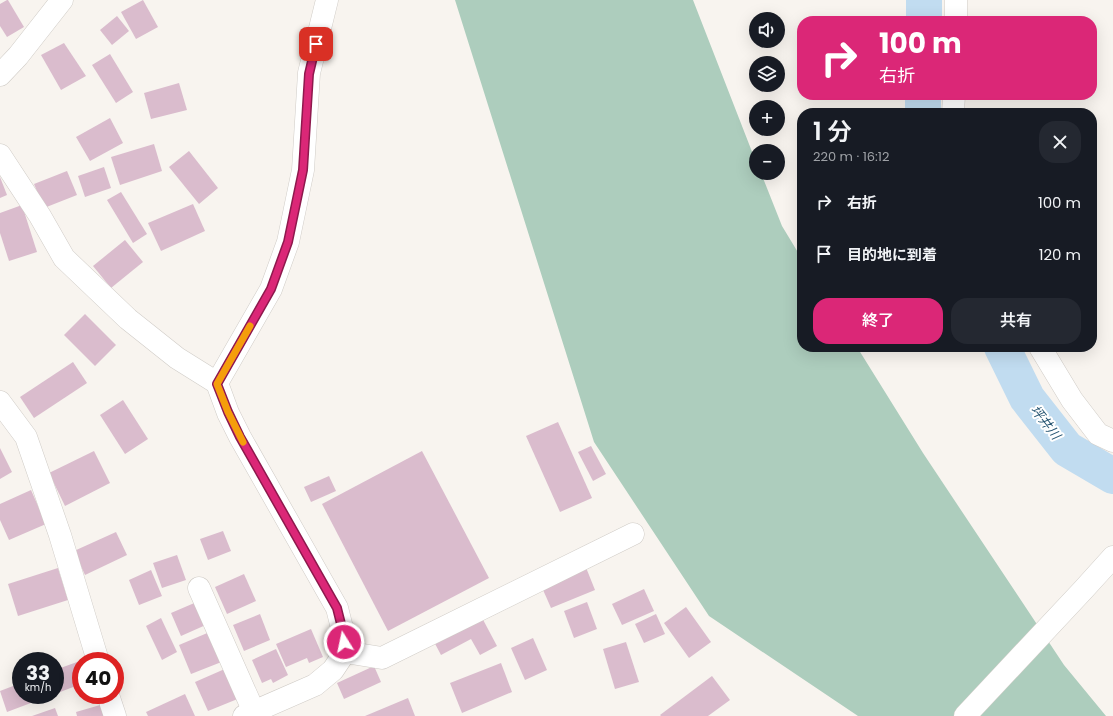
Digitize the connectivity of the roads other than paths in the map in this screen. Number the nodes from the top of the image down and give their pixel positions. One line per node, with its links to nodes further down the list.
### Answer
1 (62, 0): 5 (street)
2 (326, 0): 8 (street)
3 (956, 0): 4 (street)
4 (956, 16)
5 (0, 75)
6 (0, 155): 8 (street)
7 (1043, 352): 10 (street)
8 (217, 384): 15 (street)
9 (0, 402): 14 (street)
10 (1113, 441)
11 (633, 534): 15 (street)
12 (1113, 557): 19 (street)
13 (200, 588): 17 (street)
14 (95, 652)
15 (345, 652): 17 (street)
16 (111, 704): 18 (street)
17 (249, 714)
18 (115, 716)
19 (965, 716)

